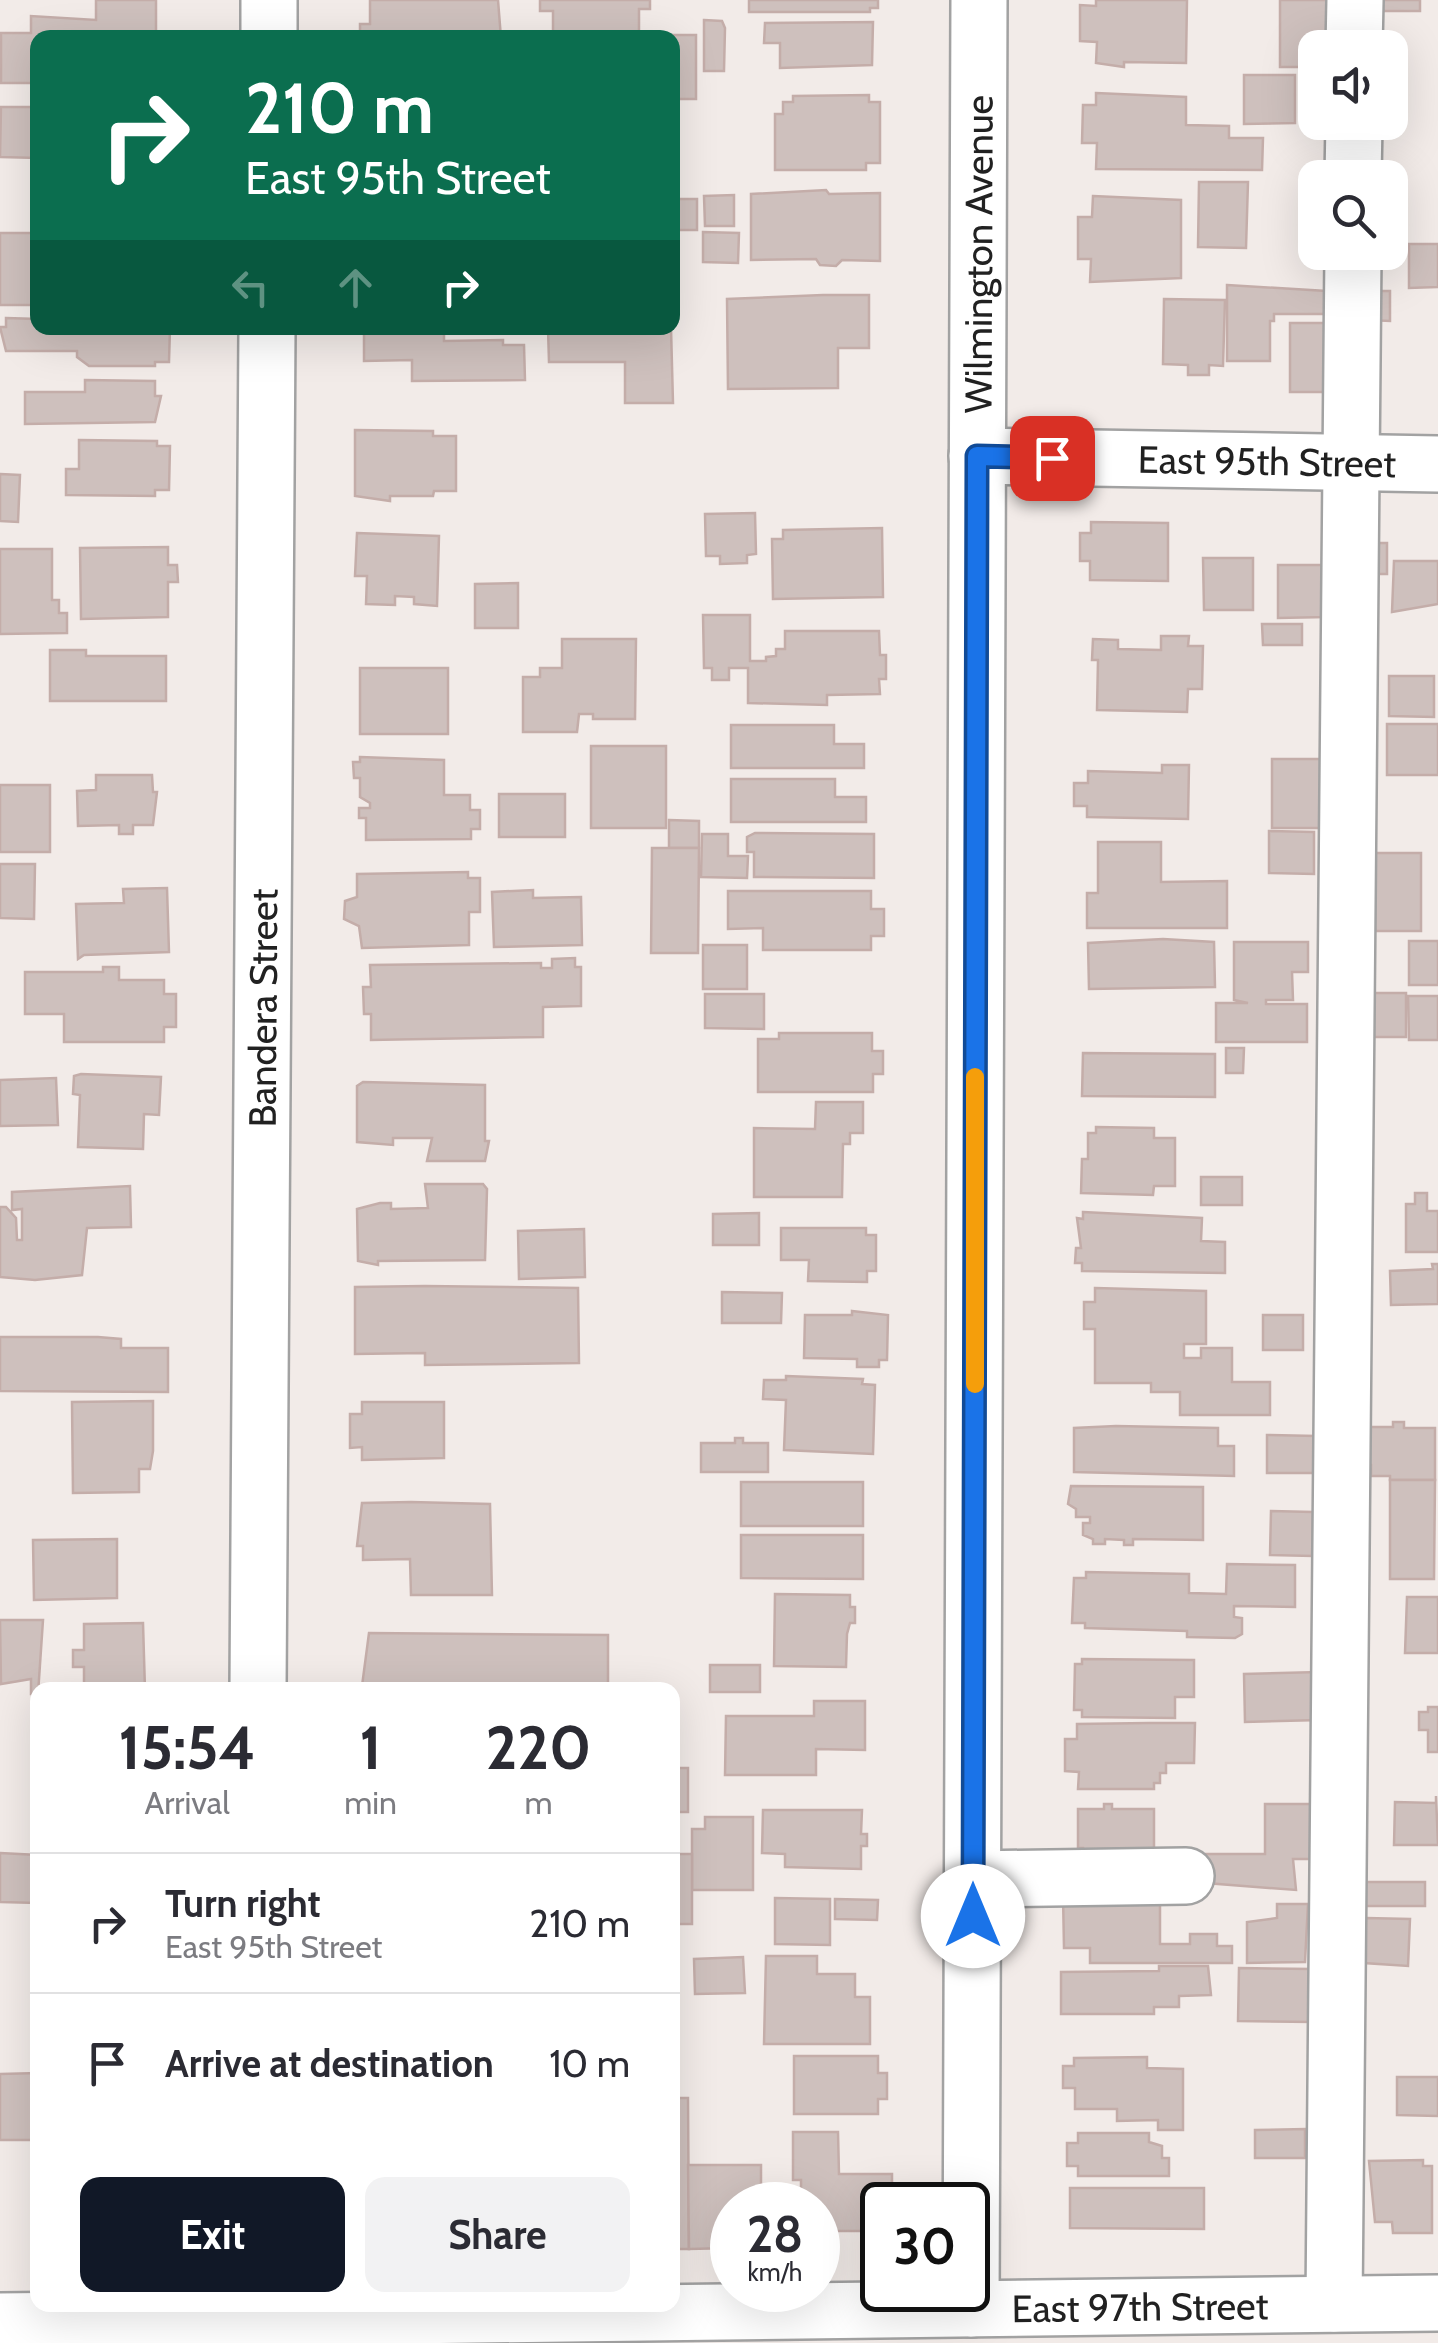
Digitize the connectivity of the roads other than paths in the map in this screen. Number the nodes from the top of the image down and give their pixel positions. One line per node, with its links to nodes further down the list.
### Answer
1 (269, 0): 4 (street)
2 (979, 0): 8 (street, Wilmington Avenue)
3 (1354, 0): 5 (street)
4 (268, 30)
5 (1354, 30)
6 (1353, 270): 9 (street)
7 (266, 335): 11 (street, Bandera Street)
8 (977, 456): 9 (street, East 95th Street); 13 (street, Wilmington Avenue)
9 (1352, 464): 10 (street, East 95th Street); 15 (street)
10 (1438, 464)
11 (258, 1682)
12 (1186, 1876): 13 (street)
13 (974, 1879): 14 (street, Wilmington Avenue)
14 (972, 2182)
15 (1334, 2304): 18 (street, East 97th Street); 21 (street, East 97th Street)
16 (928, 2312): 22 (street, East 97th Street)
17 (988, 2312): 21 (street, East 97th Street)
18 (1432, 2316)
19 (0, 2322): 20 (street, East 97th Street)
20 (254, 2322): 22 (street, East 97th Street)
21 (1060, 2325)
22 (697, 2328)

